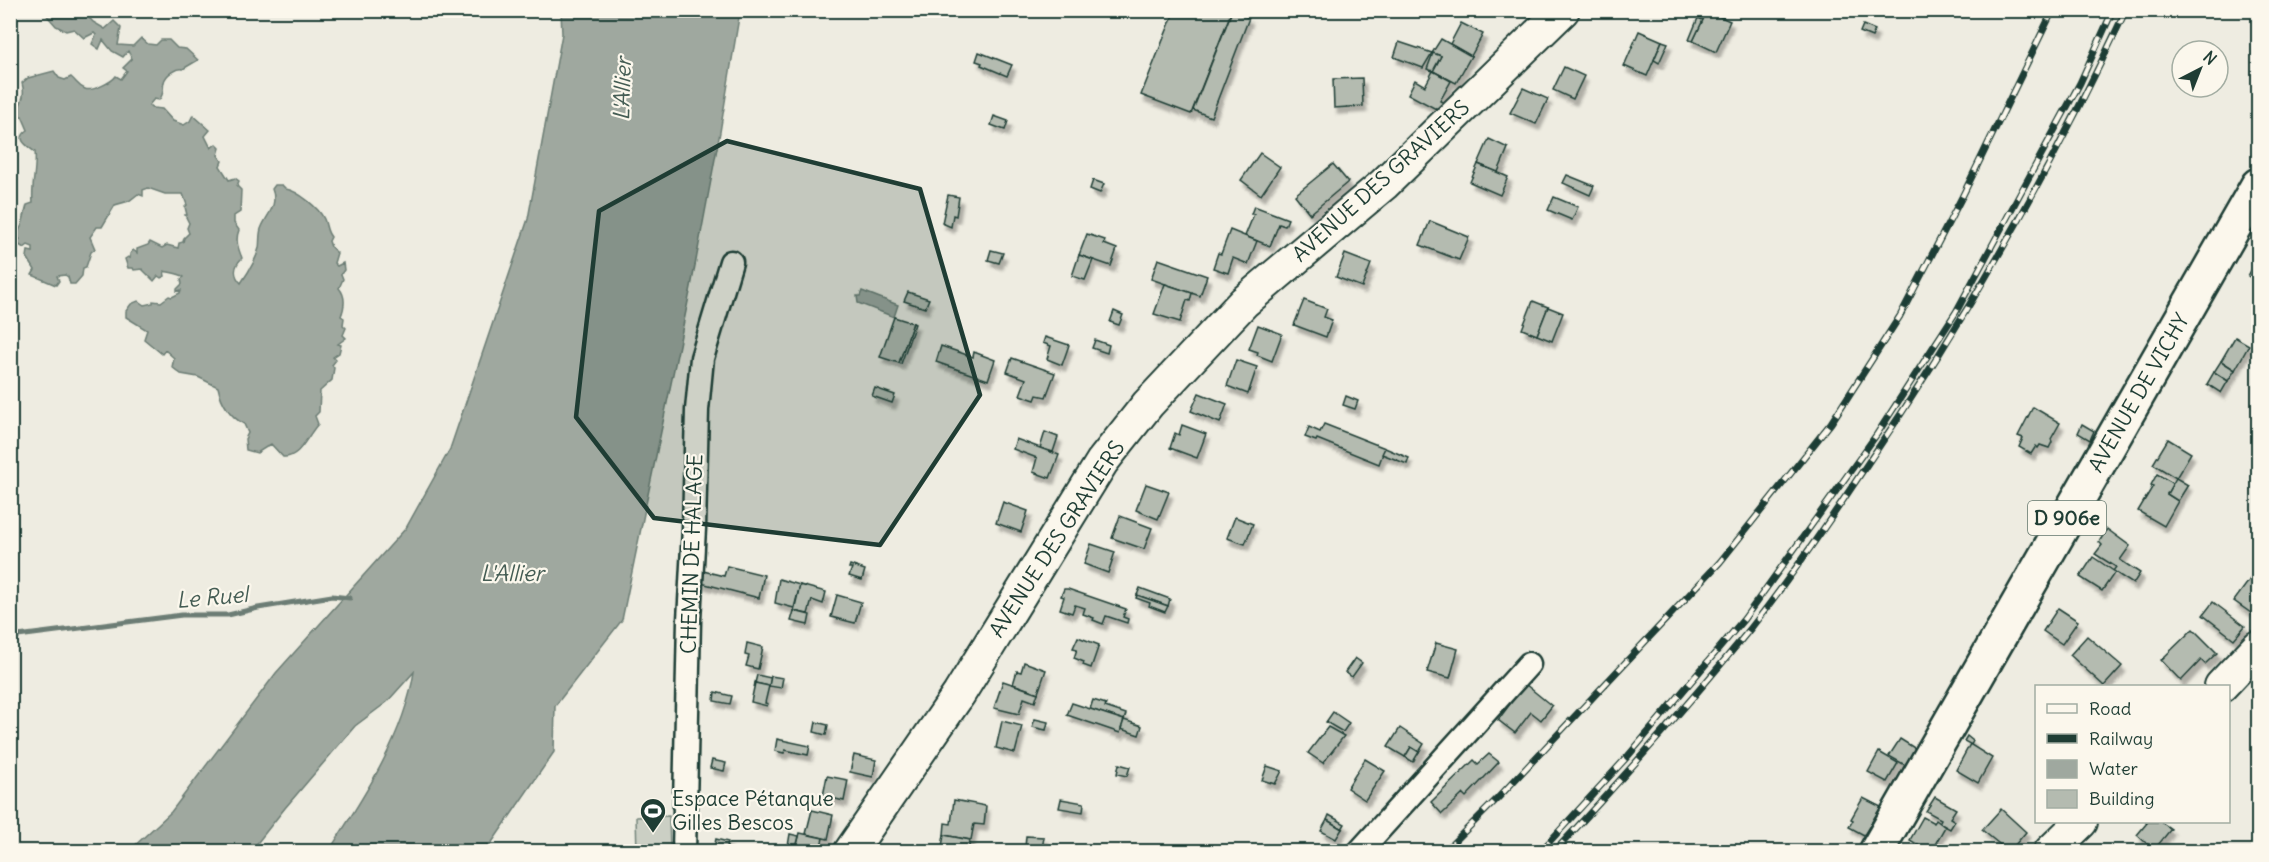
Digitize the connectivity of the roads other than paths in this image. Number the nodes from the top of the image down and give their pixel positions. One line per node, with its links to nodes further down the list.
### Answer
1 (1563, 10): 9 (street, AVENUE DES GRAVIERS)
2 (2259, 185): 11 (main road, AVENUE DE VICHY / D 906e)
3 (730, 262): 8 (street, CHEMIN DE HALAGE)
4 (2259, 647): 6 (street)
5 (1529, 664): 10 (street)
6 (2223, 685)
7 (2080, 823): 12 (street)
8 (684, 852)
9 (850, 852)
10 (1359, 852)
11 (1876, 852)
12 (2050, 852)

